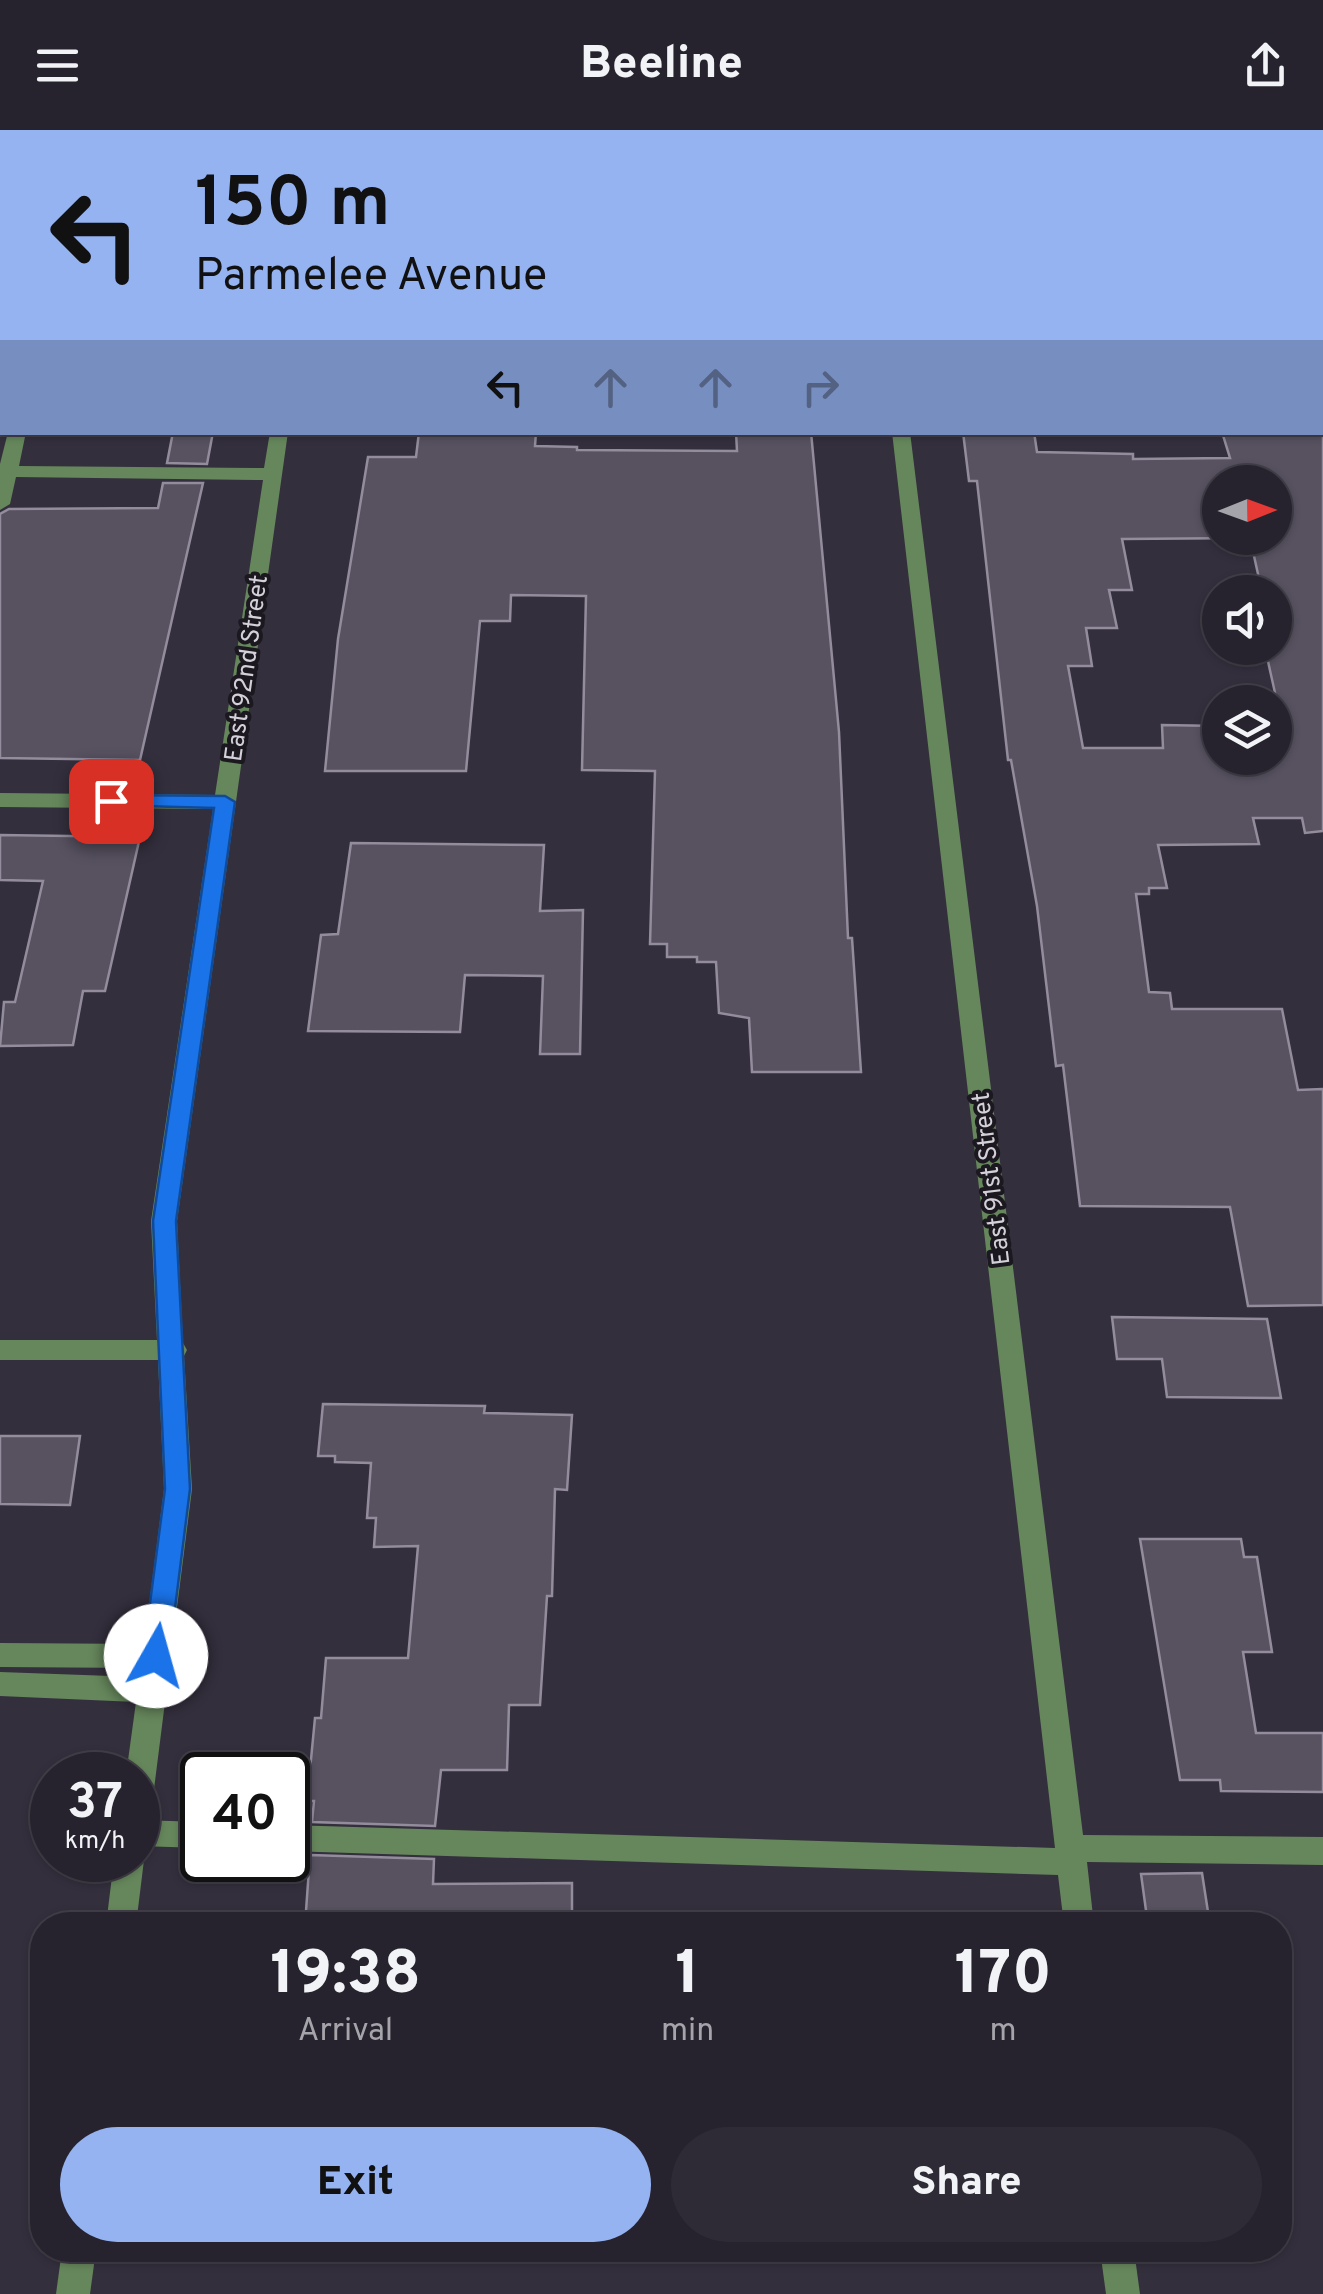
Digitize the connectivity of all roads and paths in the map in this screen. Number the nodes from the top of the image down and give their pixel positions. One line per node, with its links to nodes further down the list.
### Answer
1 (16, 435): 4 (street)
2 (279, 435): 5 (street, East 92nd Street)
3 (901, 435): 18 (street, East 91st Street)
4 (4, 471): 5 (street); 6 (street)
5 (273, 474): 8 (street, East 92nd Street)
6 (0, 504)
7 (0, 800): 8 (street)
8 (225, 802): 10 (street, East 92nd Street)
9 (0, 1350): 10 (street)
10 (174, 1350): 12 (street, East 92nd Street)
11 (0, 1655): 12 (street)
12 (156, 1656): 14 (street, East 92nd Street)
13 (0, 1684): 14 (street)
14 (152, 1690): 15 (street, East 92nd Street)
15 (144, 1752)
16 (310, 1838): 18 (street)
17 (1323, 1851): 18 (street)
18 (1071, 1855): 21 (street, East 91st Street)
19 (126, 1882): 20 (street)
20 (123, 1912)
21 (1078, 1912)
22 (77, 2262): 24 (street)
23 (1118, 2262): 25 (street)
24 (73, 2294)
25 (1122, 2294)

